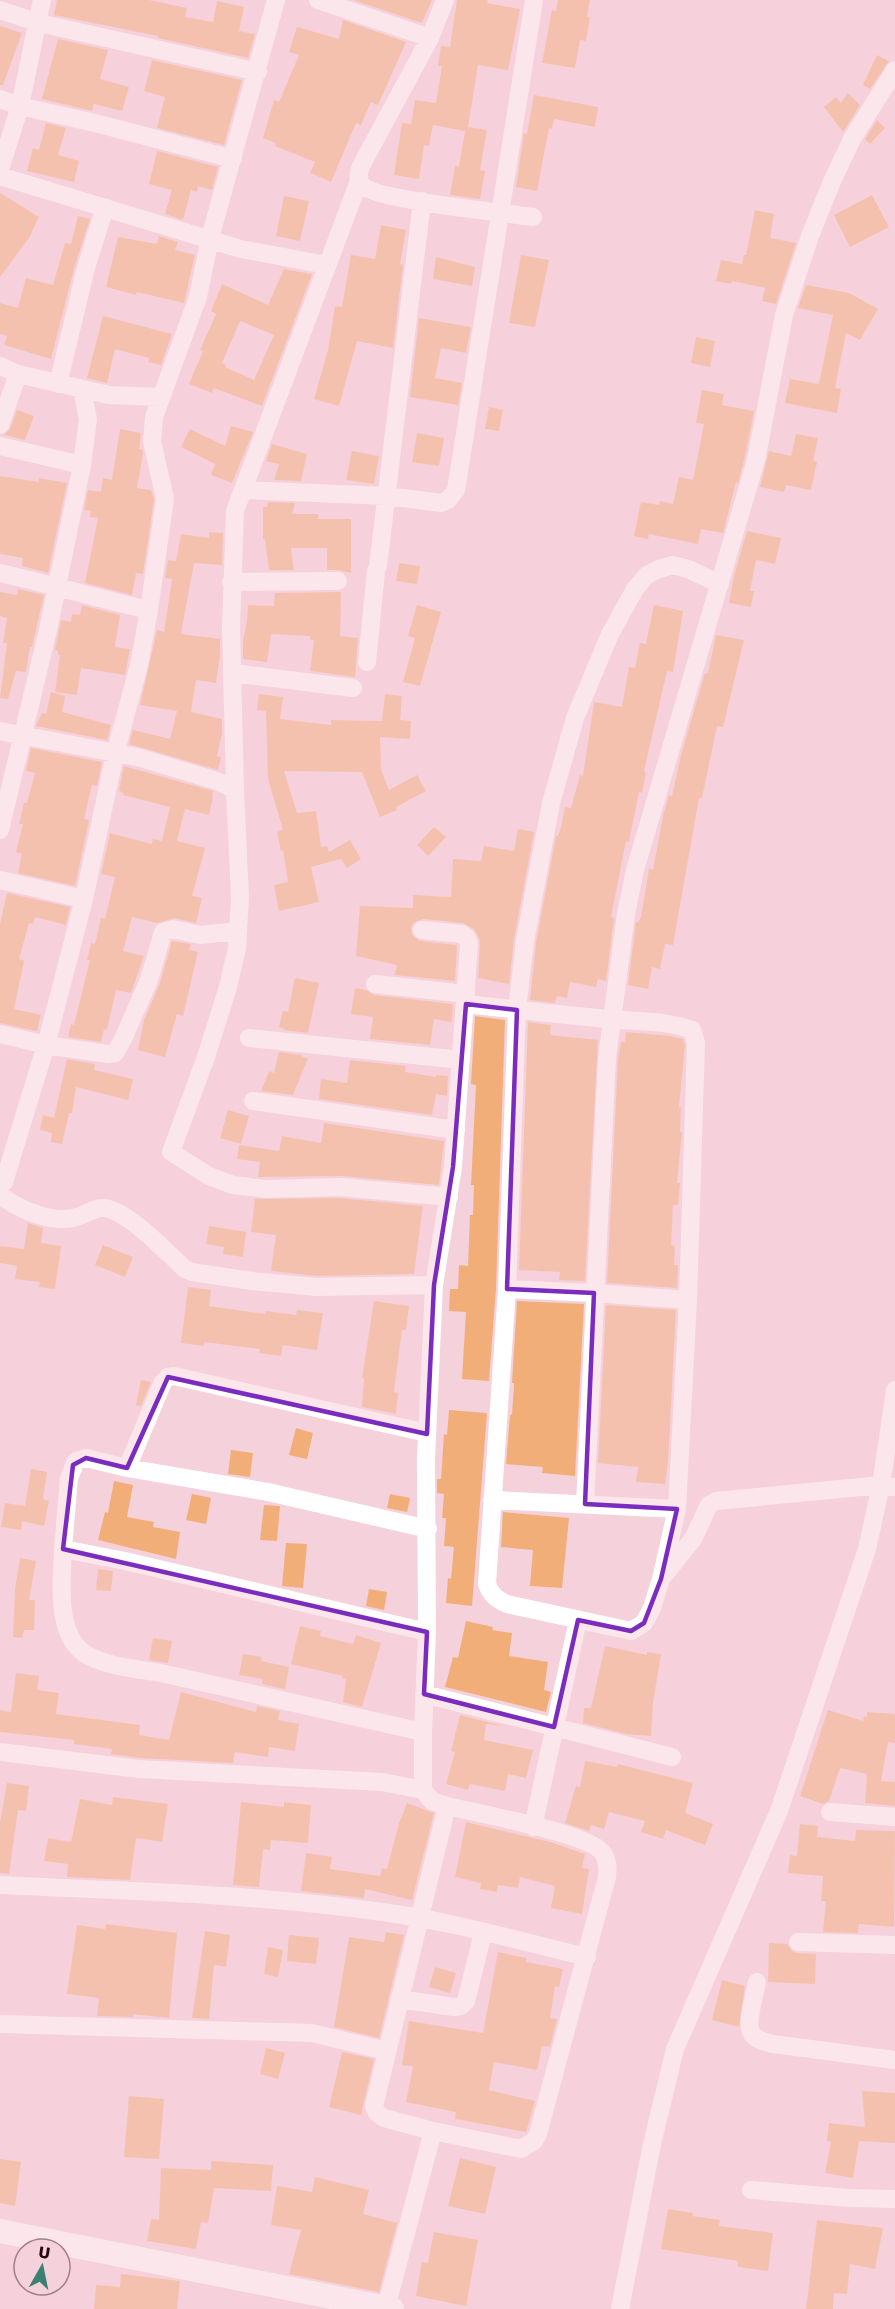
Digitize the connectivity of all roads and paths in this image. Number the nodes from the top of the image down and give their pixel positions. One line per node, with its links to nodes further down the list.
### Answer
1 (42, 0): 7 (street)
2 (276, 0): 10 (street)
3 (318, 0): 8 (street)
4 (445, 0): 8 (street)
5 (534, 0): 19 (street)
6 (0, 10): 7 (street)
7 (39, 23): 10 (street); 12 (street)
8 (430, 38): 16 (street)
9 (895, 70): 36 (street)
10 (258, 72): 13 (street)
11 (0, 99): 12 (street)
12 (20, 106): 13 (street); 14 (street)
13 (233, 159): 21 (street)
14 (0, 169)
15 (0, 176): 18 (street)
16 (359, 181): 17 (street); 22 (street)
17 (422, 201): 19 (street); 32 (street)
18 (105, 207): 21 (street); 25 (street)
19 (501, 212): 20 (street); 32 (street)
20 (533, 217)
21 (210, 238): 22 (street); 27 (street)
22 (326, 264): 31 (street)
23 (0, 366): 24 (street)
24 (18, 374): 25 (street); 28 (street)
25 (58, 384): 26 (street)
26 (82, 389): 27 (street); 30 (street)
27 (160, 397): 38 (street)
28 (0, 425)
29 (0, 446): 30 (street)
30 (82, 465): 37 (street)
31 (243, 490): 32 (street); 35 (street)
32 (387, 496): 39 (street)
33 (0, 573): 37 (street)
34 (338, 581): 35 (street)
35 (231, 582): 40 (street)
36 (720, 584): 53 (street); 54 (street)
37 (58, 586): 38 (street); 43 (street)
38 (149, 610): 44 (street)
39 (367, 662)
40 (233, 673): 41 (street); 45 (street)
41 (353, 688)
42 (0, 731): 43 (street)
43 (23, 736): 44 (street); 46 (street)
44 (115, 754): 45 (street); 48 (street)
45 (234, 790): 50 (street)
46 (0, 830)
47 (0, 880): 48 (street)
48 (84, 899): 57 (street)
49 (422, 930): 52 (street)
50 (238, 931): 57 (street); 63 (street)
51 (375, 984): 52 (street)
52 (466, 999): 53 (street); 58 (street)
53 (517, 1010): 54 (street); 65 (street)
54 (611, 1020): 66 (street); 67 (street)
55 (0, 1034): 57 (street)
56 (249, 1038): 58 (street)
57 (46, 1045): 61 (street)
58 (461, 1060): 60 (street)
59 (253, 1101): 60 (street)
60 (456, 1130): 63 (street)
61 (0, 1187)
62 (0, 1195): 64 (street)
63 (449, 1197): 64 (street)
64 (434, 1285): 69 (street)
65 (507, 1289): 66 (street); 72 (street)
66 (594, 1293): 67 (street); 73 (street)
67 (688, 1300): 74 (street)
68 (895, 1390): 71 (street)
69 (427, 1434): 70 (street); 75 (street)
70 (127, 1468): 75 (street); 76 (street)
71 (888, 1486): 77 (street); 106 (street)
72 (492, 1500): 73 (street); 78 (street)
73 (585, 1504): 74 (street)
74 (677, 1509): 77 (street)
75 (428, 1529): 79 (street)
76 (63, 1549): 79 (street); 82 (street)
77 (661, 1579): 78 (street)
78 (578, 1620): 81 (street)
79 (427, 1632): 80 (street)
80 (424, 1694): 81 (street); 82 (street)
81 (554, 1727): 84 (street); 89 (street)
82 (423, 1732): 85 (street)
83 (0, 1752): 85 (street)
84 (672, 1757)
85 (423, 1790): 86 (street)
86 (447, 1806): 89 (street); 91 (street)
87 (830, 1812): 88 (street)
88 (895, 1817)
89 (533, 1827): 95 (street)
90 (0, 1885): 91 (street)
91 (420, 1918): 92 (street); 97 (street)
92 (483, 1933): 95 (street); 97 (street)
93 (798, 1942): 94 (street)
94 (895, 1945)
95 (586, 1957): 101 (street)
96 (757, 1982): 100 (street)
97 (399, 1999): 99 (street)
98 (0, 2024): 99 (street)
99 (387, 2051): 101 (street)
100 (895, 2060)
101 (433, 2131): 105 (street)
102 (751, 2190): 103 (street)
103 (895, 2199)
104 (0, 2231): 105 (street)
105 (389, 2308)
106 (620, 2309)

